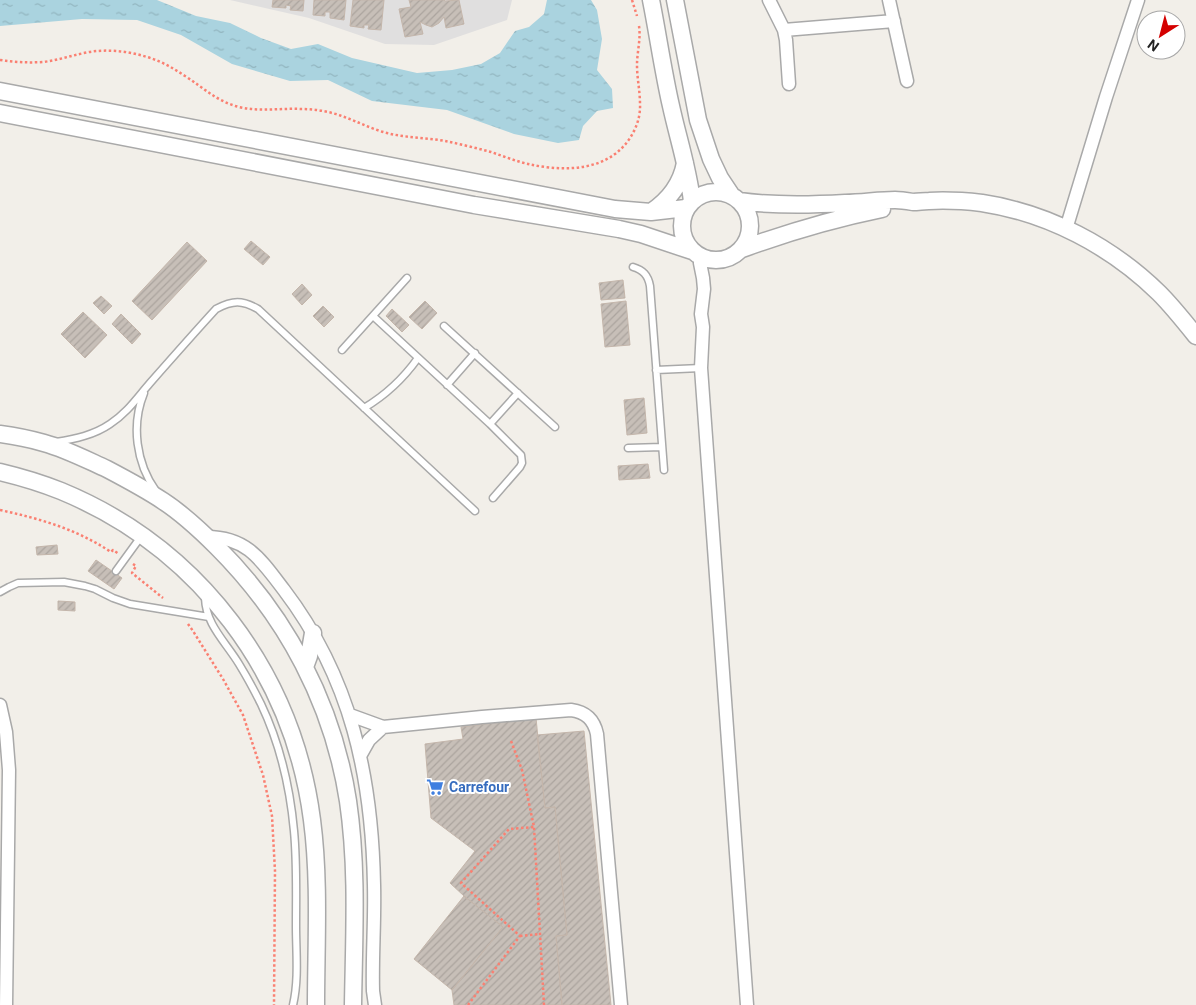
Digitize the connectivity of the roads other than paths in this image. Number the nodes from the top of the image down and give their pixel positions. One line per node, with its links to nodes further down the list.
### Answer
1 (651, 0): 12 (street)
2 (675, 0): 13 (street)
3 (769, 0): 7 (street)
4 (889, 0): 6 (street)
5 (1138, 0): 17 (street)
6 (894, 21): 7 (street); 8 (street)
7 (784, 30): 9 (street)
8 (907, 81)
9 (789, 84)
10 (0, 91): 16 (street)
11 (0, 112): 19 (street)
12 (685, 160): 15 (street); 16 (street)
13 (736, 198): 14 (street); 15 (street); 18 (street)
14 (913, 202): 17 (street); 18 (street)
15 (689, 204): 16 (street); 19 (street)
16 (651, 212)
17 (1066, 229): 24 (street)
18 (742, 249): 19 (street)
19 (696, 254): 28 (street)
20 (633, 267): 29 (lane)
21 (407, 278): 22 (lane)
22 (373, 316): 25 (lane); 27 (lane)
23 (444, 326): 26 (lane)
24 (1196, 336)
25 (342, 350)
26 (474, 353): 30 (lane); 32 (lane)
27 (418, 358): 30 (lane); 33 (lane)
28 (701, 368): 29 (lane); 63 (street)
29 (656, 370): 38 (lane)
30 (447, 384): 34 (lane)
31 (148, 385): 33 (lane); 37 (lane); 43 (lane)
32 (518, 393): 34 (lane); 35 (lane)
33 (364, 408): 44 (lane)
34 (490, 424): 42 (lane)
35 (555, 427)
36 (0, 434): 37 (street)
37 (46, 444): 43 (street)
38 (662, 447): 39 (lane); 40 (lane)
39 (628, 448)
40 (664, 470)
41 (0, 472): 45 (street)
42 (493, 498)
43 (164, 501): 46 (street)
44 (475, 512)
45 (142, 535): 47 (lane); 49 (street)
46 (207, 537): 51 (street); 52 (street)
47 (116, 571)
48 (0, 592): 50 (lane)
49 (206, 592): 50 (lane); 59 (street)
50 (209, 617): 58 (lane)
51 (313, 633): 52 (street); 54 (street)
52 (306, 667): 60 (street)
53 (0, 705): 57 (street)
54 (350, 715): 55 (street); 56 (street)
55 (382, 727): 56 (street); 62 (street)
56 (360, 756): 61 (street)
57 (6, 1005)
58 (293, 1005)
59 (316, 1005)
60 (353, 1005)
61 (375, 1005)
62 (621, 1005)
63 (747, 1005)

